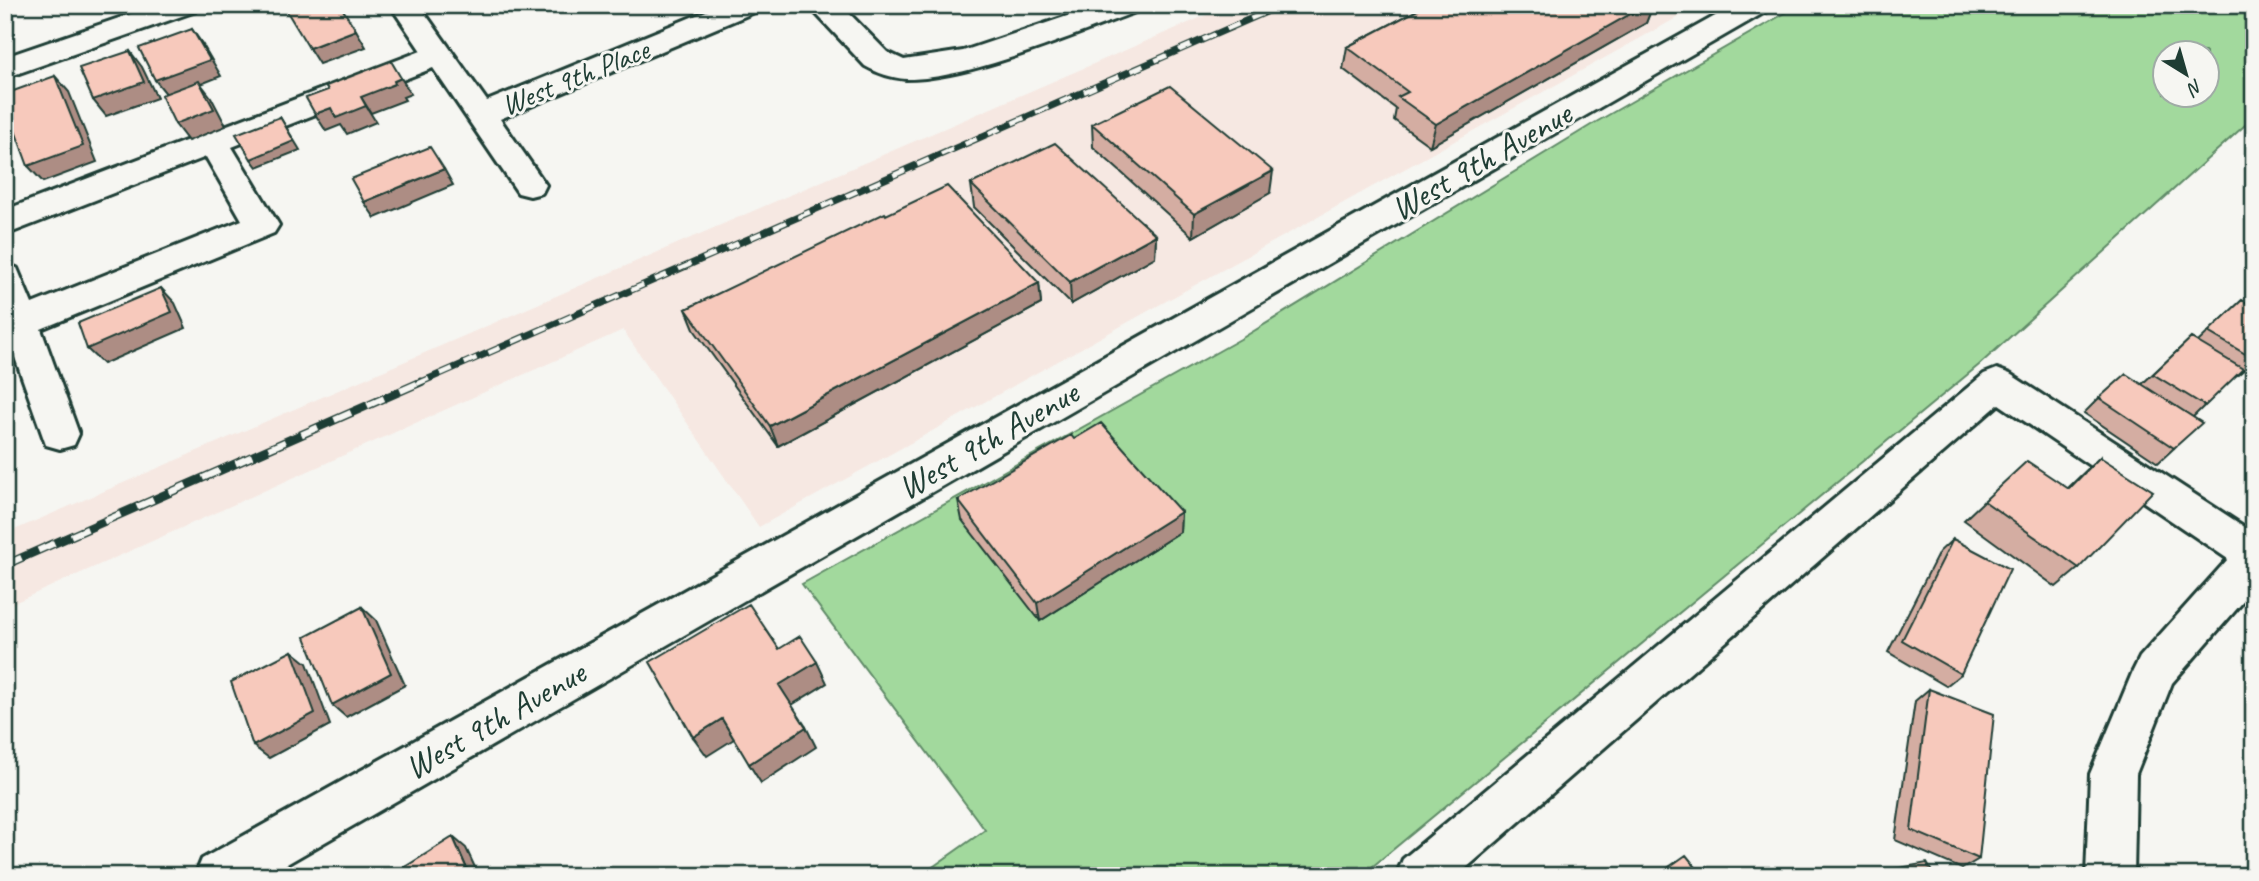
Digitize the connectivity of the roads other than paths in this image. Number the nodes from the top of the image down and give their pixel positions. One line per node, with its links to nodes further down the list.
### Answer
1 (186, 5): 8 (street)
2 (404, 5): 7 (street)
3 (747, 5): 9 (street, West 9th Place)
4 (822, 5): 5 (street)
5 (1128, 5)
6 (1757, 5): 17 (street, West 9th Avenue)
7 (439, 55): 9 (street); 10 (street)
8 (5, 68)
9 (481, 115): 11 (street)
10 (212, 142): 12 (street); 14 (street)
11 (530, 185)
12 (5, 223)
13 (5, 277): 14 (street)
14 (21, 323): 15 (street)
15 (60, 433)
16 (2254, 557): 18 (street); 19 (street)
17 (219, 876)
18 (1420, 876)
19 (2110, 876)

